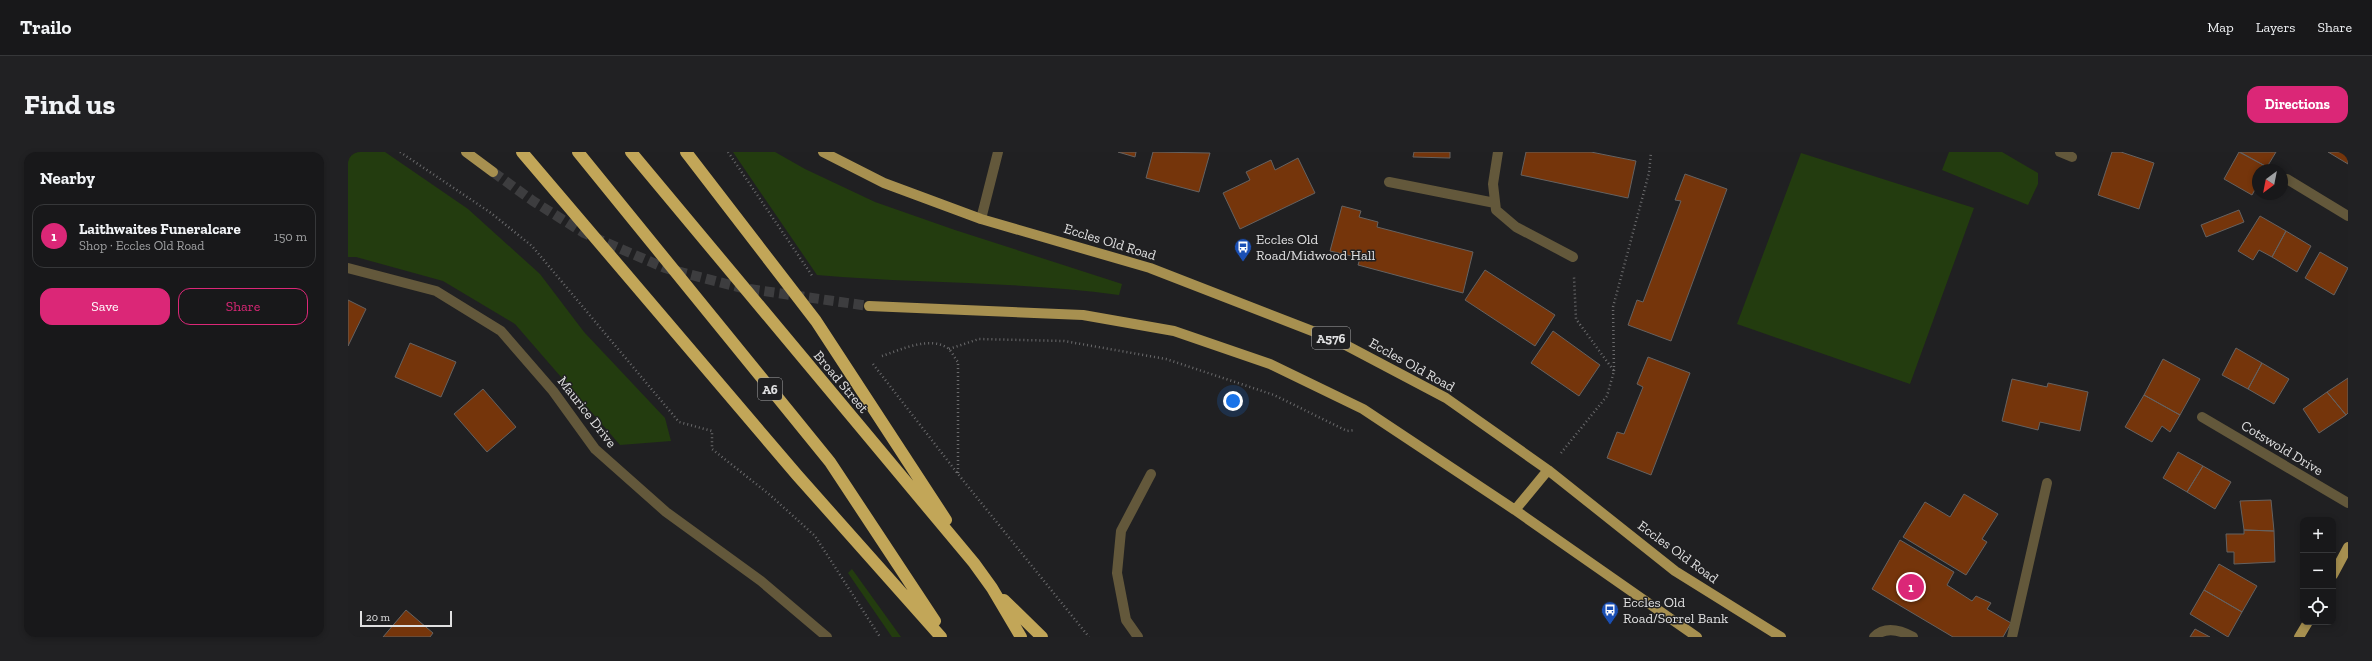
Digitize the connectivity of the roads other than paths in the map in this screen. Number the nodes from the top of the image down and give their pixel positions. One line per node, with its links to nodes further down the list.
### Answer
1 (466, 152): 11 (main road)
2 (522, 152): 32 (highway)
3 (578, 152): 33 (highway, A6)
4 (631, 152): 27 (highway, Broad Street)
5 (686, 152): 27 (highway)
6 (824, 152): 16 (main road, Eccles Old Road / A576)
7 (998, 152): 16 (street)
8 (1498, 152): 14 (street)
9 (2060, 152): 10 (street)
10 (2072, 157)
11 (493, 172)
12 (2288, 181): 15 (street)
13 (1389, 182): 14 (street)
14 (1495, 202): 17 (street)
15 (2348, 216)
16 (981, 219): 21 (main road, Eccles Old Road / A576)
17 (1573, 257)
18 (348, 268): 31 (street, Maurice Drive)
19 (869, 306): 25 (main road)
20 (2202, 417): 24 (street, Cotswold Drive)
21 (1548, 470): 25 (main road); 38 (main road, Eccles Old Road / A576)
22 (1151, 474): 36 (street)
23 (2048, 483): 41 (street)
24 (2348, 503)
25 (1515, 510): 37 (main road)
26 (2348, 547): 28 (main road)
27 (974, 563): 29 (highway, Broad Street)
28 (2336, 569)
29 (992, 588): 34 (highway, Broad Street); 35 (highway)
30 (2306, 625): 42 (main road)
31 (827, 637)
32 (941, 637)
33 (946, 637)
34 (1021, 637)
35 (1042, 637)
36 (1138, 637)
37 (1697, 637)
38 (1781, 637)
39 (1874, 637): 40 (street)
40 (1913, 637)
41 (2012, 637)
42 (2300, 637)

